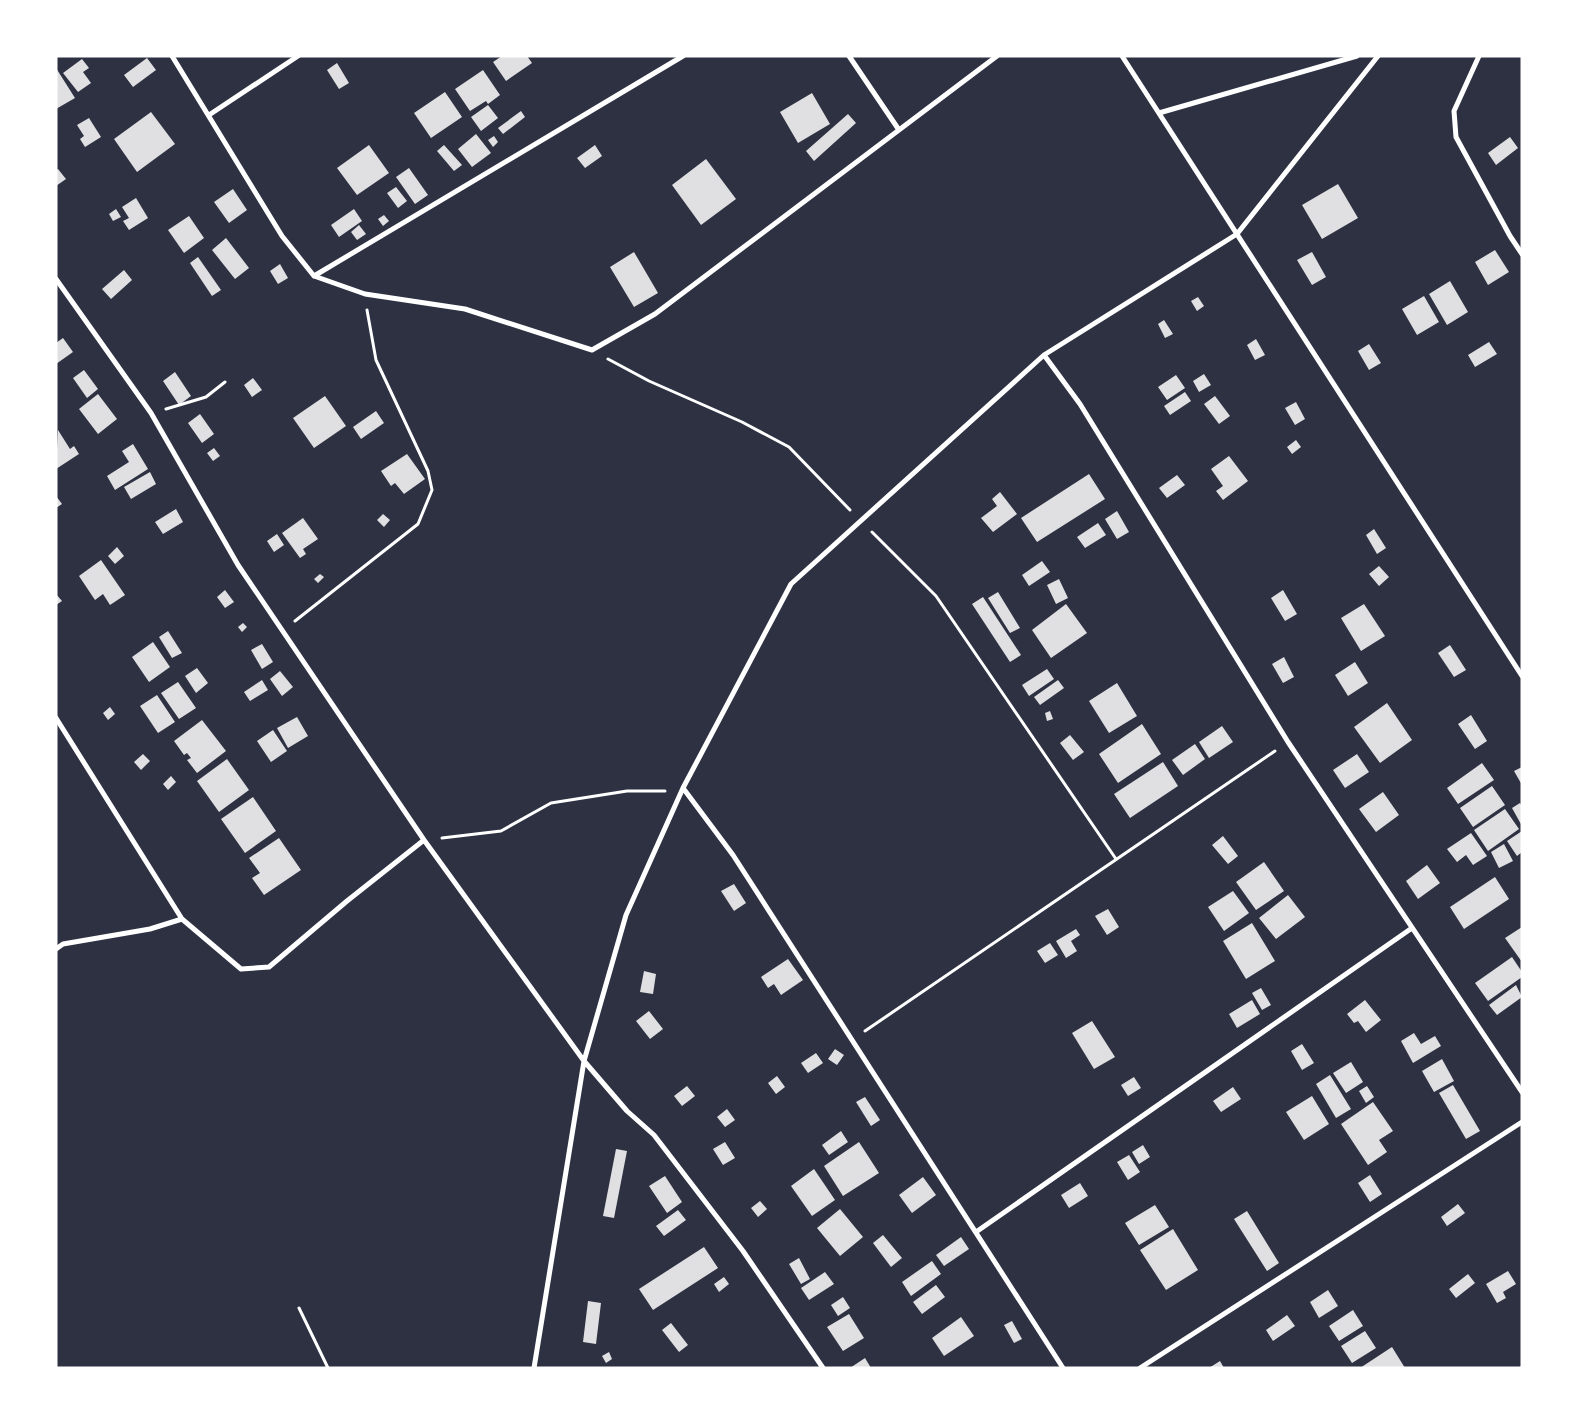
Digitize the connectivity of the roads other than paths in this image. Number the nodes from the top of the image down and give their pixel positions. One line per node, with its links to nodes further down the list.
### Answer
1 (172, 56): 11 (street)
2 (298, 56): 11 (street)
3 (682, 56): 15 (street)
4 (850, 56): 12 (street)
5 (997, 56): 12 (street)
6 (1122, 56): 10 (street)
7 (1357, 56): 10 (street)
8 (1378, 56): 13 (street)
9 (1479, 56): 14 (street)
10 (1159, 113): 13 (street)
11 (209, 115): 15 (street)
12 (899, 130): 15 (street)
13 (1236, 234): 17 (street); 18 (street)
14 (1522, 254)
15 (314, 276)
16 (56, 279): 21 (street)
17 (1044, 356): 20 (street); 23 (street)
18 (1522, 676)
19 (56, 718): 22 (street)
20 (683, 788): 25 (street); 28 (street)
21 (424, 840): 22 (street); 25 (street)
22 (182, 918): 24 (street)
23 (1412, 928): 26 (street); 28 (street)
24 (56, 949)
25 (584, 1061): 29 (street); 30 (street)
26 (1522, 1092)
27 (1522, 1122): 32 (street)
28 (976, 1232): 31 (street)
29 (534, 1368)
30 (823, 1368)
31 (1063, 1368)
32 (1140, 1368)

